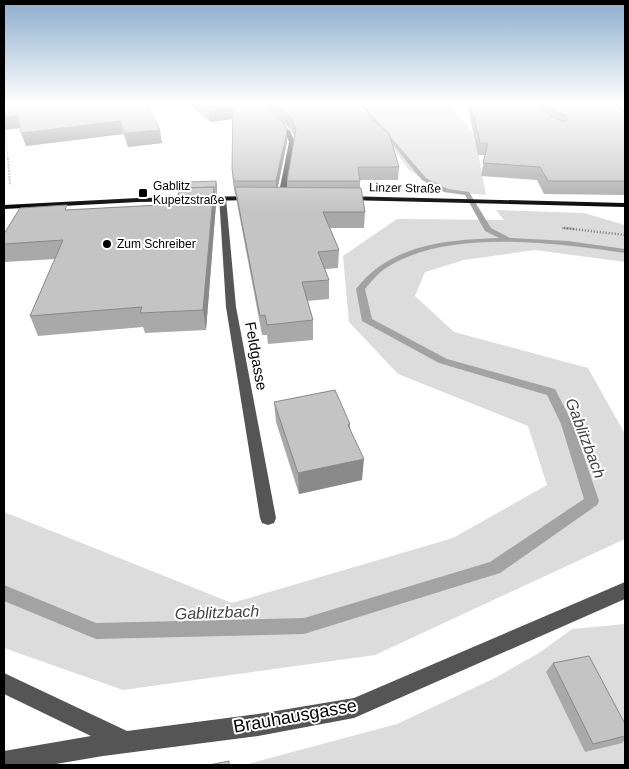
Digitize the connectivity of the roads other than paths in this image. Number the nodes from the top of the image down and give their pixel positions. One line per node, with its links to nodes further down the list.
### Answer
1 (291, 140): 5 (street)
2 (222, 198): 3 (main road); 9 (main road); 10 (street, Feldgasse)
3 (262, 198)
4 (272, 198): 5 (main road)
5 (282, 198): 6 (main road)
6 (291, 198)
7 (339, 198): 8 (main road, Linzer Straße)
8 (625, 205)
9 (4, 207)
10 (268, 518)
11 (625, 590): 13 (street, Brauhausgasse)
12 (4, 683): 13 (street)
13 (126, 742): 14 (street, Brauhausgasse)
14 (4, 762)

